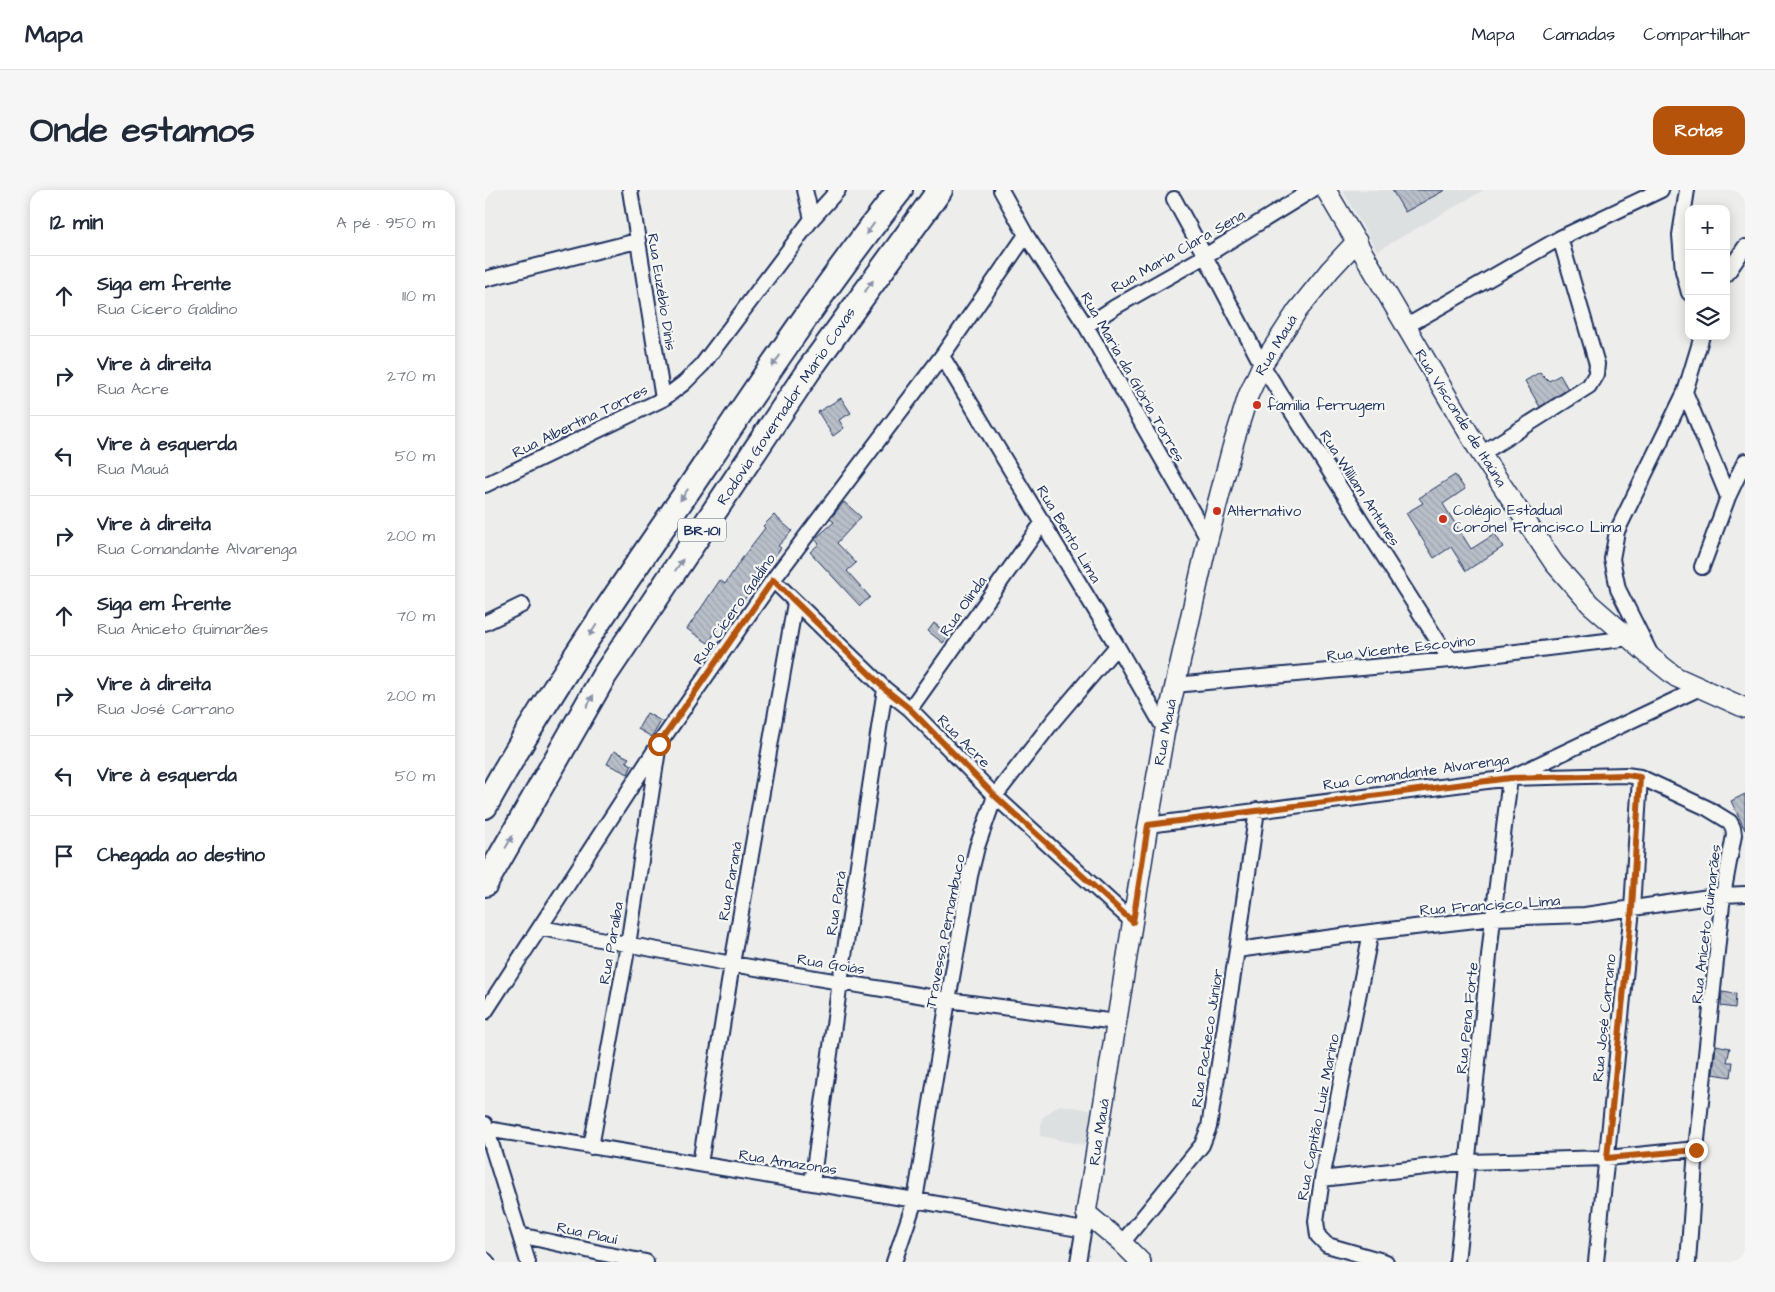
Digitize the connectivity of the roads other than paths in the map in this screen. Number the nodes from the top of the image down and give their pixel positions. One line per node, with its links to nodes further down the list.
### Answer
1 (630, 190): 16 (street, Rua Euzébio Dinis)
2 (805, 190): 12 (street)
3 (838, 190): 12 (street)
4 (900, 190): 54 (highway, BR-101, one-way to 54)
5 (940, 190): 57 (highway, Rodovia Governador Mário Covas / BR-101, one-way to 5)
6 (1001, 190): 13 (street, Rua Maria da Glória Torres)
7 (1312, 190): 18 (street, Rua Maria Clara Sena)
8 (1326, 190): 15 (street, Rua Visconde de Itaúna)
9 (1661, 190): 14 (street)
10 (1687, 190): 20 (street)
11 (1173, 199): 18 (street, Rua William Antunes)
12 (812, 219): 28 (street)
13 (1026, 235): 22 (street, Rua Maria da Glória Torres); 25 (street, Rua Cícero Galdino)
14 (1560, 238): 23 (street); 29 (street)
15 (1357, 241): 23 (street, Rua Visconde de Itaúna); 26 (street, Rua Mauá)
16 (637, 242): 21 (street); 28 (street, Rua Euzébio Dinis)
17 (1745, 246): 19 (street)
18 (1205, 256): 22 (street, Rua Maria Clara Sena); 26 (street, Rua William Antunes)
19 (1730, 269)
20 (1685, 278)
21 (485, 279)
22 (1086, 326): 34 (street, Rua Maria da Glória Torres)
23 (1405, 327): 29 (street, Rua Visconde de Itaúna)
24 (1701, 340): 27 (street)
25 (942, 356): 33 (street, Rua Bento Lima); 36 (street, Rua Cícero Galdino)
26 (1262, 365): 34 (street, Rua Mauá); 43 (street, Rua William Antunes)
27 (1685, 392): 32 (street); 42 (street)
28 (663, 399): 31 (street, Rua Albertina Torres)
29 (1481, 454): 40 (street, Rua Visconde de Itaúna)
30 (1745, 461): 32 (street)
31 (485, 485)
32 (1728, 497): 35 (street)
33 (1043, 522): 41 (street, Rua Bento Lima); 48 (street, Rua Olinda)
34 (1208, 539): 44 (street, Rua Mauá)
35 (1702, 567)
36 (773, 580): 37 (street, Rua Acre); 50 (street, Rua Cícero Galdino)
37 (795, 603): 46 (street, Rua Acre); 67 (street, Rua Paraná)
38 (522, 605): 39 (street)
39 (485, 623)
40 (1631, 638): 42 (street, Rua Visconde de Itaúna); 43 (street, Rua Vicente Escovino)
41 (1117, 646): 49 (street, Rua Bento Lima); 53 (street, Travessa Pernambuco)
42 (1652, 658): 45 (street, Rua Visconde de Itaúna)
43 (1450, 660): 44 (street, Rua Vicente Escovino)
44 (1174, 685): 49 (street, Rua Mauá)
45 (1700, 688): 47 (street, Rua Visconde de Itaúna); 52 (street, Rua Comandante Alvarenga)
46 (885, 689): 48 (street, Rua Acre); 68 (street, Rua Pará)
47 (1745, 708)
48 (910, 709): 53 (street, Rua Acre)
49 (1165, 730): 56 (street, Rua Mauá)
50 (659, 744): 63 (street, Rua Cícero Galdino); 65 (street, Rua Paraíba)
51 (1640, 777): 52 (street, Rua Aniceto Guimarães); 59 (street, Rua Aniceto Guimarães); 60 (street, Rua José Carrano)
52 (1510, 778): 55 (street, Rua Comandante Alvarenga); 61 (street, Rua Pena Forte)
53 (995, 796): 62 (street, Rua Acre); 69 (street, Travessa Pernambuco)
54 (485, 806)
55 (1257, 810): 56 (street, Rua Comandante Alvarenga); 66 (street, Rua Pacheco Júnior)
56 (1148, 825): 62 (street, Rua Mauá)
57 (485, 884)
58 (1745, 894): 59 (street, Rua Francisco Lima)
59 (1723, 895): 60 (street, Rua Francisco Lima); 74 (street, Rua Aniceto Guimarães)
60 (1632, 908): 61 (street, Rua Francisco Lima); 75 (street, Rua José Carrano)
61 (1493, 918): 64 (street, Rua Francisco Lima); 76 (street, Rua Pena Forte)
62 (1133, 922): 71 (street, Rua Mauá)
63 (541, 928): 65 (street, Rua Goiás); 70 (street, Rua Cícero Galdino)
64 (1371, 932): 66 (street, Rua Francisco Lima); 78 (street, Rua Capitão Luiz Marino)
65 (628, 945): 67 (street, Rua Goiás); 73 (street, Rua Paraíba)
66 (1237, 950): 83 (street, Rua Pacheco Júnior)
67 (732, 964): 68 (street, Rua Goiás); 77 (street, Rua Paraná)
68 (840, 982): 69 (street, Rua Goiás); 79 (street, Rua Pará)
69 (948, 1000): 71 (street, Rua Goiás); 80 (street, Travessa Pernambuco)
70 (485, 1012)
71 (1116, 1022): 81 (street, Rua Mauá)
72 (486, 1126): 73 (street, Rua Amazonas); 82 (street)
73 (591, 1146): 77 (street, Rua Amazonas)
74 (1696, 1150): 75 (street); 93 (street, Rua Aniceto Guimarães)
75 (1607, 1158): 76 (street); 92 (street, Rua José Carrano)
76 (1468, 1162): 78 (street); 91 (street, Rua Pena Forte)
77 (700, 1164): 79 (street, Rua Amazonas)
78 (1322, 1179): 90 (street, Rua Capitão Luiz Marino)
79 (812, 1183): 80 (street, Rua Amazonas)
80 (915, 1200): 81 (street, Rua Amazonas); 87 (street, Travessa Pernambuco)
81 (1085, 1221): 83 (street); 88 (street, Rua Mauá)
82 (520, 1235): 84 (street, Rua Piauí); 85 (street)
83 (1122, 1243): 89 (street)
84 (589, 1256): 86 (street, Rua Piauí)
85 (528, 1262)
86 (646, 1262)
87 (894, 1262)
88 (1078, 1262)
89 (1141, 1262)
90 (1385, 1262)
91 (1457, 1262)
92 (1596, 1262)
93 (1688, 1262)

